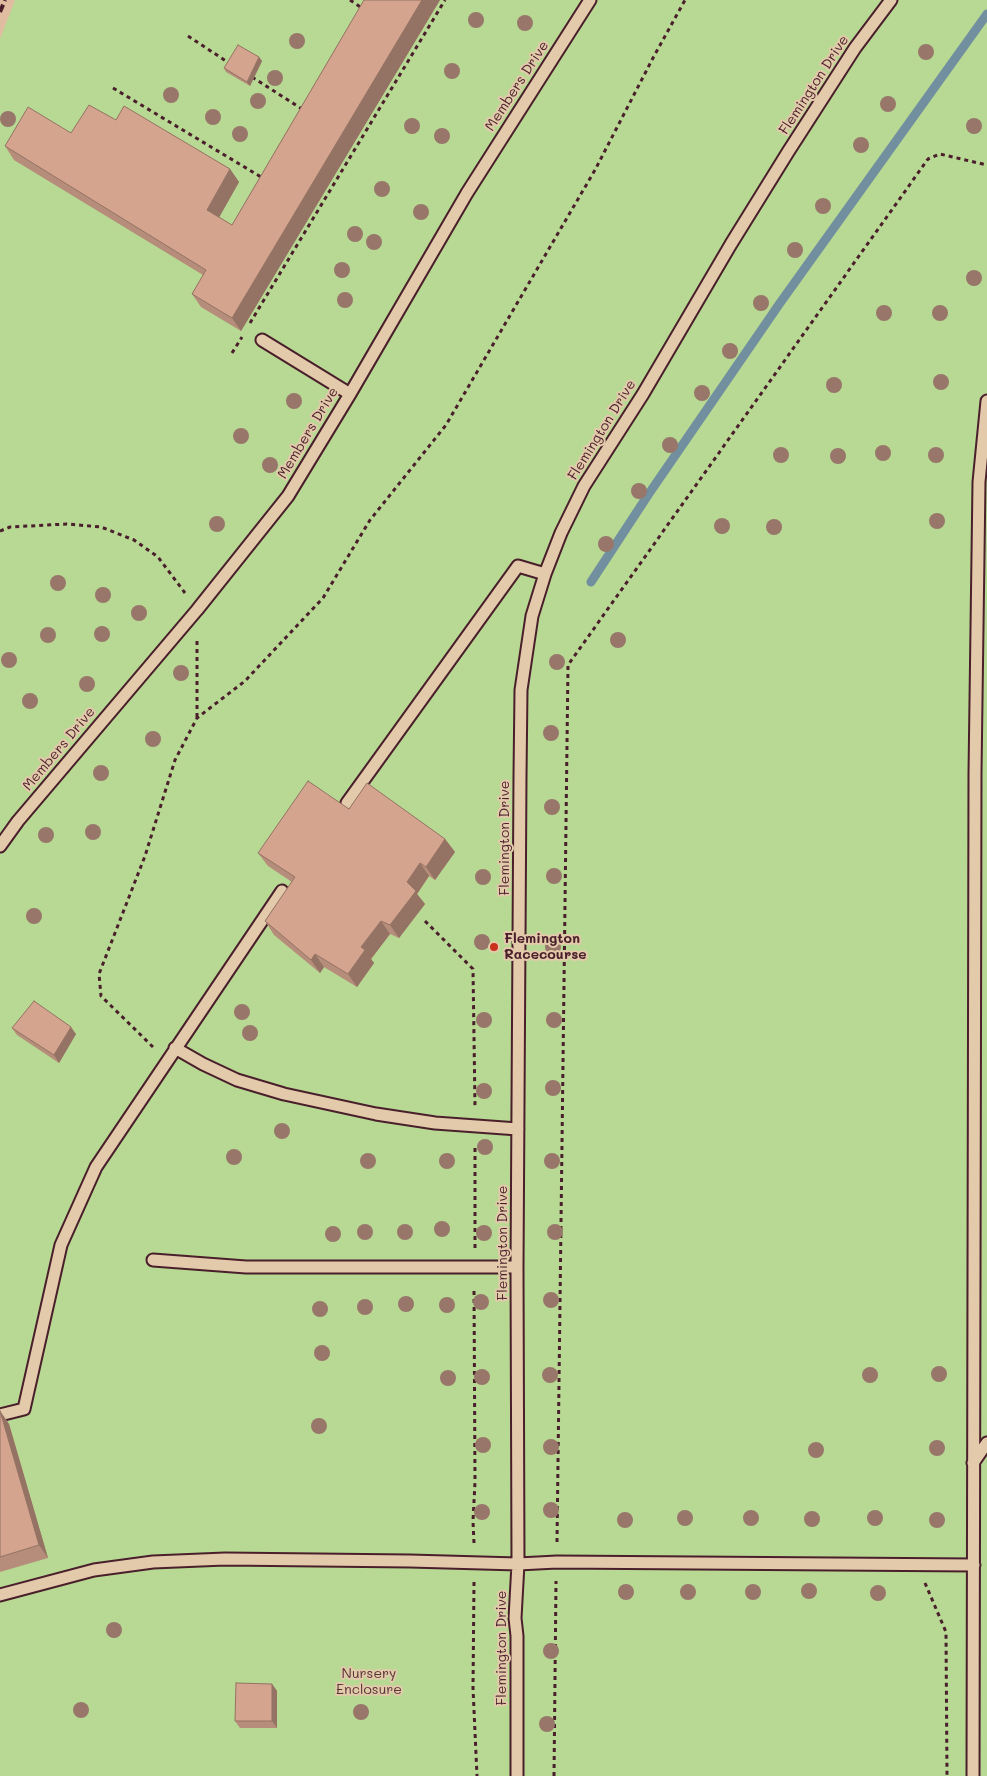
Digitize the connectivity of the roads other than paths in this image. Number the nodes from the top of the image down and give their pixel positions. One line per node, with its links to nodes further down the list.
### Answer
1 (590, 0): 4 (lane, Members Drive)
2 (891, 0): 6 (lane, Flemington Drive)
3 (262, 340): 4 (lane)
4 (350, 394): 8 (lane, Members Drive)
5 (987, 401): 16 (lane)
6 (545, 574): 7 (lane); 11 (lane, Flemington Drive)
7 (347, 803)
8 (0, 846)
9 (282, 891): 10 (lane)
10 (175, 1048): 11 (lane); 14 (lane)
11 (518, 1130): 13 (lane, Flemington Drive)
12 (154, 1260): 13 (lane)
13 (517, 1267): 17 (lane, Flemington Drive)
14 (0, 1415)
15 (987, 1443): 16 (lane)
16 (973, 1463): 18 (lane)
17 (518, 1564): 18 (lane); 19 (lane); 20 (lane, Flemington Drive)
18 (974, 1565): 21 (lane)
19 (0, 1595)
20 (517, 1776)
21 (973, 1776)

